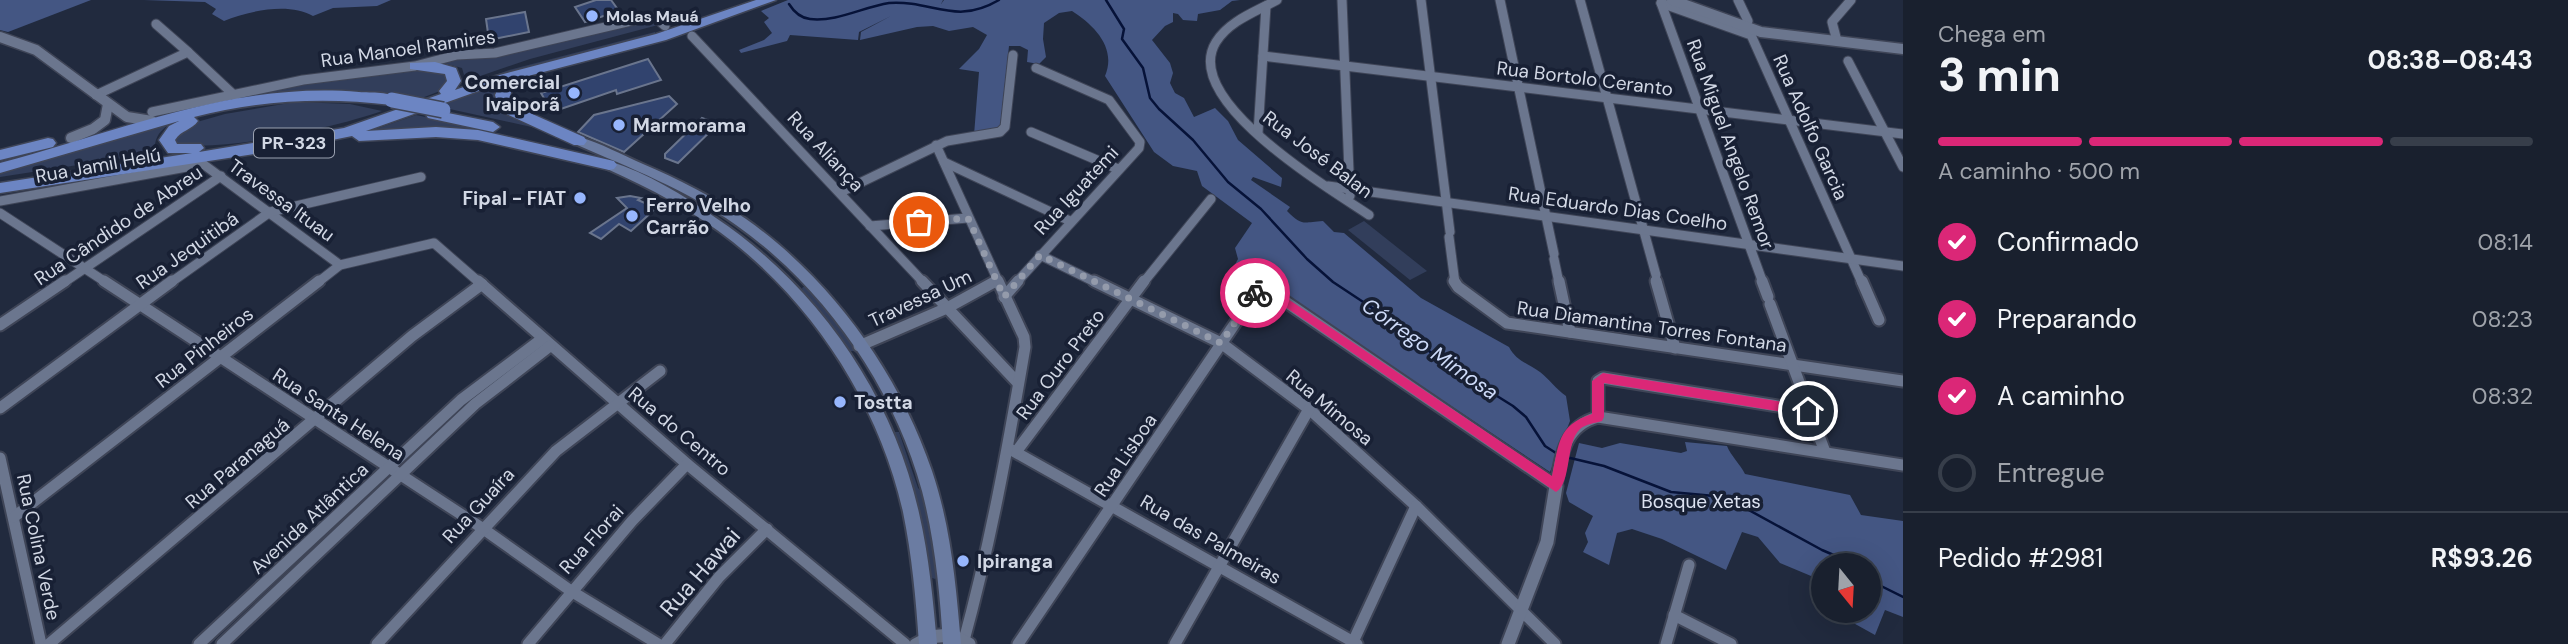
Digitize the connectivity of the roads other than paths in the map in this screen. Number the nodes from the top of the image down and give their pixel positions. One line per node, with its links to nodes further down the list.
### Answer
1 (741, 0): 16 (highway)
2 (1277, 0): 13 (street, Rua José Balan)
3 (1342, 0): 28 (street)
4 (1421, 0): 30 (street, Rua Diamantina Torres Fontana)
5 (1500, 0): 31 (street)
6 (1580, 0): 35 (street)
7 (1672, 0): 19 (street)
8 (1689, 0): 14 (street)
9 (1738, 0): 14 (street)
10 (1851, 0): 19 (street)
11 (765, 1): 16 (highway, PR-323); 17 (highway)
12 (1661, 3): 38 (street, Rua Miguel Angelo Remor); 42 (street, Rua Adolfo Garcia)
13 (1266, 6): 24 (street); 45 (street, Rua José Balan)
14 (1748, 21): 19 (street)
15 (156, 24): 22 (street)
16 (662, 31): 17 (highway); 25 (highway, PR-323); 27 (street, Rua Manoel Ramires); 32 (highway, PR-323)
17 (692, 36): 66 (street, Rua Aliança)
18 (0, 37): 33 (street)
19 (1835, 37): 20 (street); 21 (street)
20 (1903, 41)
21 (1903, 49)
22 (188, 52): 33 (street); 34 (street)
23 (1013, 55): 51 (street)
24 (1263, 56): 28 (street, Rua Bortolo Ceranto); 45 (street)
25 (578, 58): 48 (highway); 49 (highway, PR-323)
26 (1848, 61): 44 (street)
27 (415, 66): 32 (highway); 34 (street, Rua Manoel Ramires)
28 (1345, 66): 30 (street, Rua Bortolo Ceranto); 65 (street)
29 (1037, 68): 58 (street, Rua Iguatemi)
30 (1430, 76): 31 (street, Rua Bortolo Ceranto); 70 (street, Rua Diamantina Torres Fontana)
31 (1520, 87): 35 (street, Rua Bortolo Ceranto); 74 (street)
32 (446, 91): 50 (highway, PR-323)
33 (96, 95): 37 (street)
34 (235, 96): 41 (street, Rua Manoel Ramires)
35 (1608, 98): 38 (street, Rua Bortolo Ceranto); 78 (street)
36 (389, 103): 39 (highway); 40 (highway); 50 (highway)
37 (108, 104): 41 (street); 47 (street)
38 (1702, 109): 42 (street, Rua Bortolo Ceranto); 80 (street, Rua Miguel Angelo Remor)
39 (438, 112): 48 (highway); 55 (highway)
40 (191, 114): 41 (highway); 56 (highway)
41 (152, 117): 47 (highway)
42 (1789, 120): 44 (street, Rua Bortolo Ceranto); 82 (street, Rua Adolfo Garcia)
43 (1031, 132): 58 (street)
44 (1884, 132): 46 (street, Rua Bortolo Ceranto); 57 (street)
45 (1258, 133): 63 (street, Rua José Balan)
46 (1903, 134)
47 (71, 138): 52 (highway)
48 (579, 141): 62 (main road)
49 (293, 143): 55 (highway); 64 (highway, PR-323)
50 (228, 145): 61 (highway, PR-323)
51 (936, 145): 53 (street); 66 (street)
52 (0, 155)
53 (944, 162): 75 (street); 76 (street)
54 (203, 164): 59 (street, Travessa Ituau); 68 (street, Rua Jamil Helú)
55 (609, 165): 62 (main road)
56 (0, 167)
57 (1903, 167)
58 (1118, 169): 76 (street, Rua Iguatemi)
59 (221, 176): 72 (street, Travessa Ituau); 85 (street, Rua Cândido de Abreu)
60 (422, 177): 72 (street, Rua Jequitibá)
61 (0, 180)
62 (664, 184): 87 (main road); 89 (main road)
63 (1328, 186): 65 (street, Rua Eduardo Dias Coelho); 69 (street, Rua José Balan)
64 (0, 188)
65 (1350, 189): 69 (street); 70 (street, Rua Eduardo Dias Coelho)
66 (841, 192): 77 (street, Rua Aliança)
67 (1210, 199): 91 (street, Rua Ouro Preto)
68 (0, 201)
69 (1350, 202): 73 (street, Rua José Balan)
70 (1446, 202): 74 (street, Rua Eduardo Dias Coelho); 96 (street, Rua Diamantina Torres Fontana)
71 (0, 212): 85 (street, Rua Santa Helena)
72 (271, 212): 83 (street, Travessa Ituau); 92 (street, Rua Jequitibá)
73 (1369, 215)
74 (1547, 216): 78 (street, Rua Eduardo Dias Coelho); 96 (street)
75 (968, 218): 77 (street); 86 (street)
76 (1070, 221): 81 (street, Rua Iguatemi)
77 (870, 226): 93 (street, Rua Aliança)
78 (1643, 230): 80 (street, Rua Eduardo Dias Coelho); 99 (street)
79 (434, 243): 83 (street, Rua Pinheiros); 88 (street, Rua do Centro)
80 (1749, 245): 82 (street, Rua Eduardo Dias Coelho); 103 (street, Rua Miguel Angelo Remor)
81 (1040, 255): 90 (street, Rua Iguatemi); 91 (street, Rua Mimosa)
82 (1852, 259): 84 (street, Rua Eduardo Dias Coelho); 94 (street, Rua Adolfo Garcia)
83 (340, 265): 101 (street, Rua Pinheiros)
84 (1903, 266)
85 (84, 269): 92 (street, Rua Santa Helena); 95 (street, Rua Cândido de Abreu)
86 (996, 281): 90 (street); 93 (street, Travessa Um)
87 (807, 282): 89 (main road); 100 (main road)
88 (482, 284): 97 (street, Rua do Centro); 112 (street, Rua Paranaguá)
89 (793, 290): 102 (main road)
90 (1004, 297): 106 (street)
91 (1129, 300): 98 (street, Rua Mimosa); 115 (street, Rua Ouro Preto)
92 (140, 304): 101 (street, Rua Santa Helena); 108 (street, Rua Jequitibá)
93 (947, 308): 100 (street, Travessa Um); 106 (street, Rua Aliança)
94 (1879, 320)
95 (0, 325)
96 (1570, 332): 99 (street, Rua Diamantina Torres Fontana)
97 (546, 342): 107 (street, Rua do Centro); 120 (street, Avenida Atlântica); 121 (street)
98 (1221, 343): 109 (street, Rua Mimosa); 122 (street, Rua Lisboa); 123 (street, Rua Lisboa)
99 (1675, 348): 103 (street, Rua Diamantina Torres Fontana)
100 (862, 351): 102 (main road); 113 (main road)
101 (219, 356): 112 (street, Rua Santa Helena); 125 (street, Rua Pinheiros)
102 (849, 362): 114 (main road)
103 (1792, 364): 105 (street, Rua Diamantina Torres Fontana); 110 (street, Rua Miguel Angelo Remor)
104 (660, 370): 107 (street, Rua Guaíra)
105 (1903, 381)
106 (1018, 383): 115 (street)
107 (618, 404): 118 (street, Rua do Centro); 126 (street, Rua Guaíra)
108 (0, 408)
109 (1309, 409): 124 (street, Rua Mimosa); 129 (street)
110 (1808, 411): 111 (street); 116 (street, Rua Miguel Angelo Remor)
111 (1598, 417): 116 (street); 122 (street)
112 (315, 419): 120 (street, Rua Santa Helena); 137 (street, Rua Paranaguá)
113 (904, 421): 114 (main road); 134 (main road)
114 (884, 428): 133 (main road)
115 (1012, 450): 123 (street, Rua das Palmeiras); 134 (street)
116 (1825, 452): 119 (street)
117 (0, 458): 125 (street, Rua Colina Verde)
118 (687, 464): 127 (street, Rua do Centro); 130 (street, Rua Florai)
119 (1903, 465)
120 (389, 468): 121 (street, Rua Santa Helena); 138 (street, Avenida Atlântica)
121 (401, 476): 126 (street, Rua Santa Helena); 139 (street)
122 (1556, 486): 131 (street)
123 (1112, 505): 129 (street, Rua das Palmeiras); 145 (street, Rua Lisboa)
124 (1416, 506): 131 (street, Rua Mimosa); 135 (street)
125 (14, 517): 136 (street, Rua Colina Verde)
126 (482, 528): 130 (street, Rua Santa Helena); 140 (street, Rua Guaíra)
127 (767, 529): 143 (street, Rua Hawai); 144 (street, Rua do Centro)
128 (1689, 565): 132 (street)
129 (1219, 566): 135 (street, Rua das Palmeiras); 146 (street)
130 (571, 591): 141 (street, Rua Florai); 142 (street, Rua Santa Helena)
131 (1522, 611): 147 (street); 148 (street, Rua Mimosa)
132 (1674, 615): 149 (street); 150 (street)
133 (923, 641): 134 (street)
134 (960, 642)
135 (1354, 643)
136 (40, 644)
137 (49, 644)
138 (199, 644)
139 (222, 644)
140 (377, 644)
141 (527, 644)
142 (659, 644)
143 (665, 644)
144 (905, 644)
145 (1018, 644)
146 (1175, 644)
147 (1508, 644)
148 (1555, 644)
149 (1666, 644)
150 (1731, 644)

